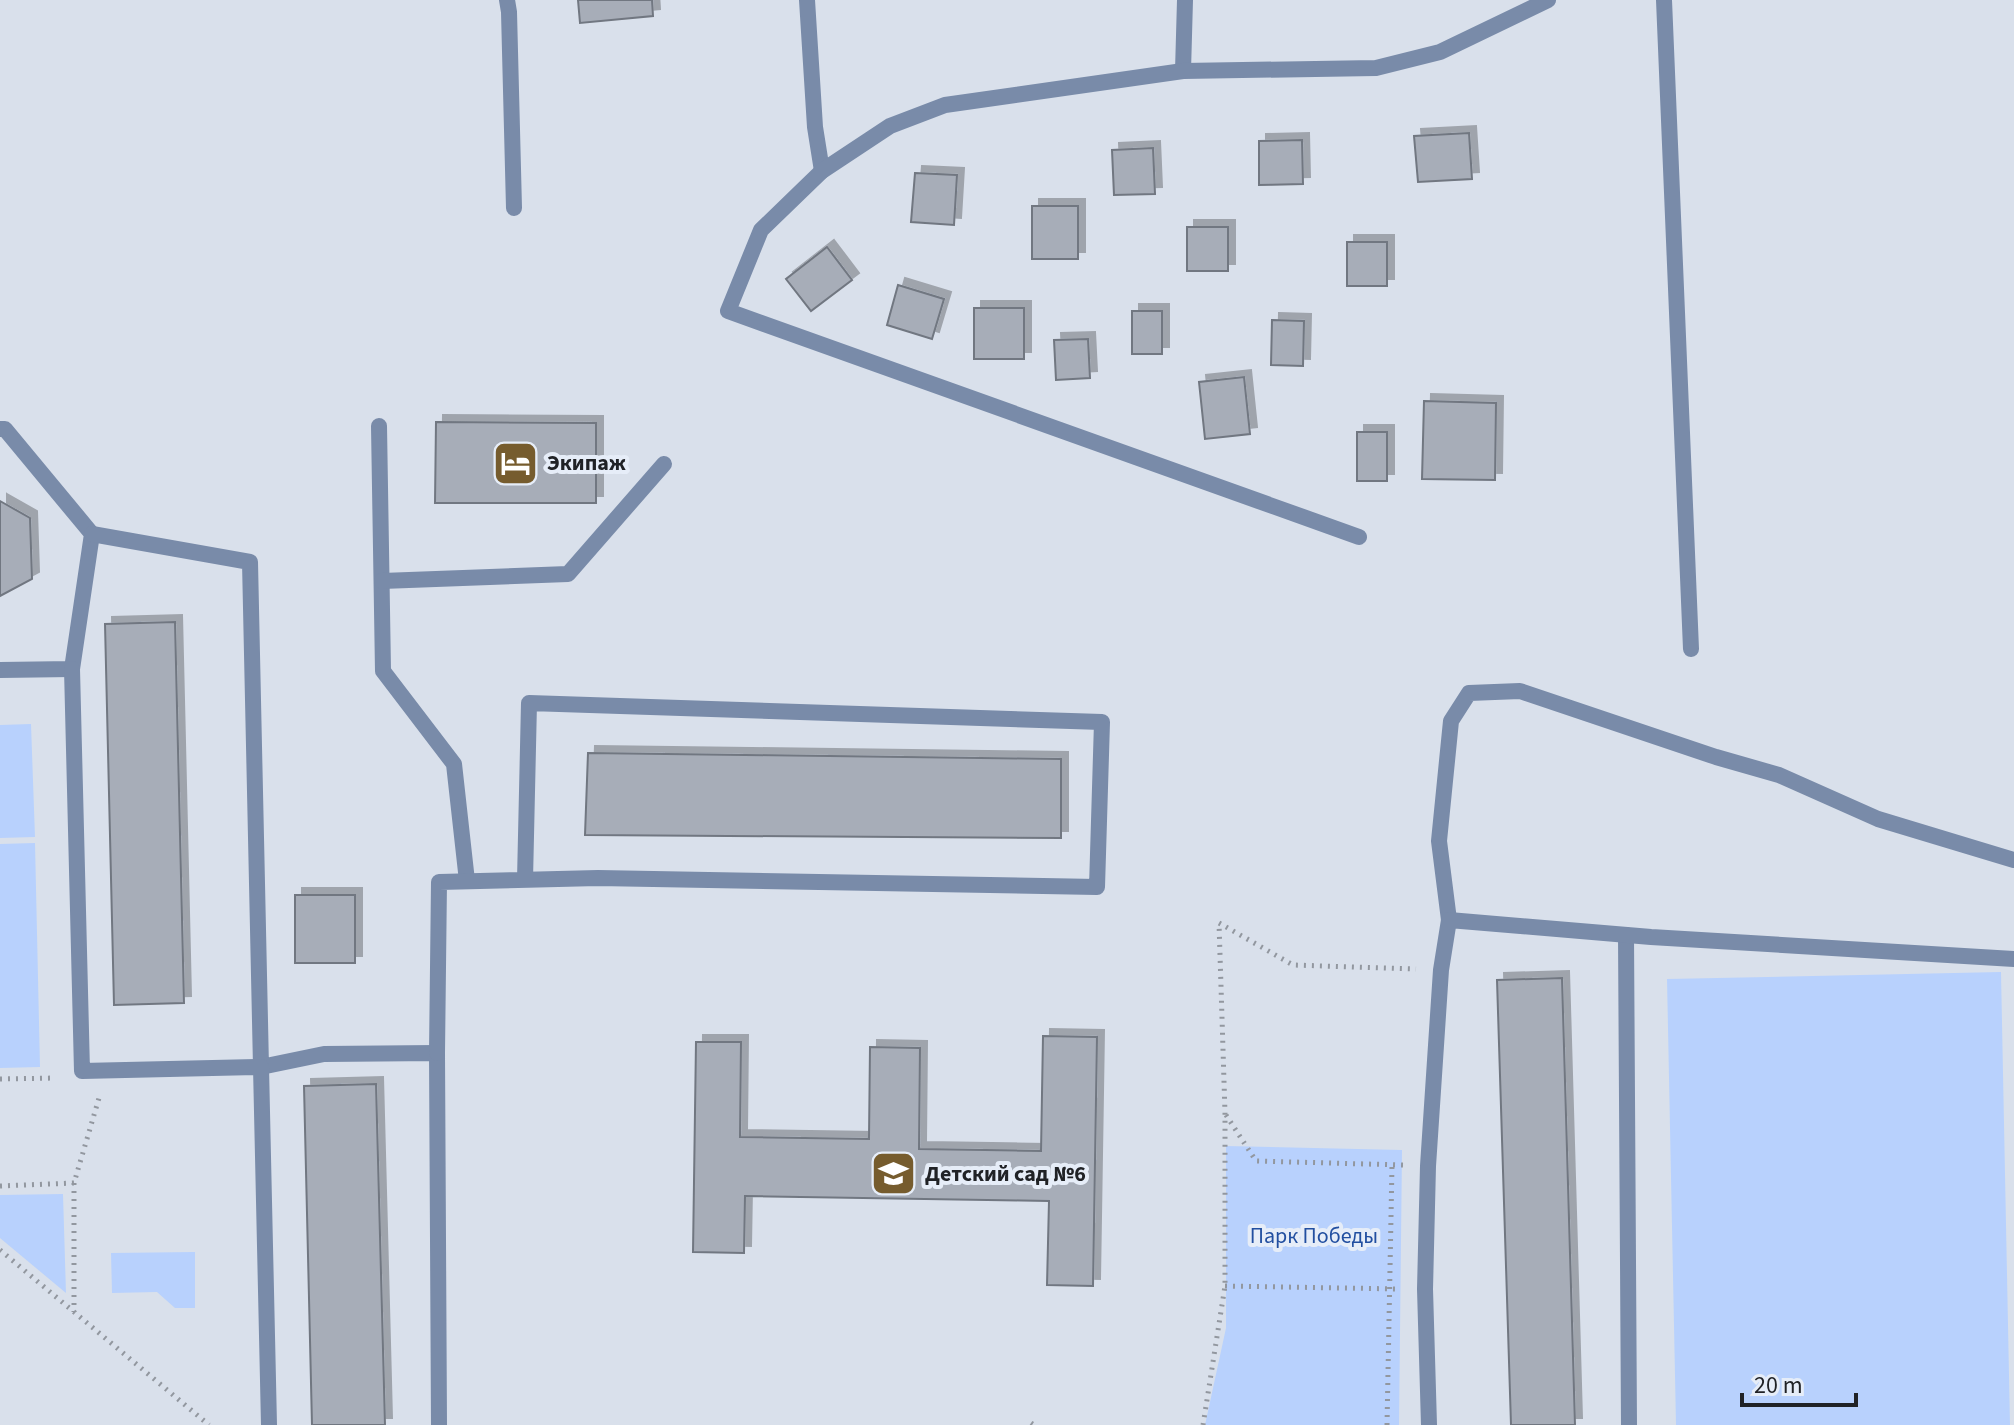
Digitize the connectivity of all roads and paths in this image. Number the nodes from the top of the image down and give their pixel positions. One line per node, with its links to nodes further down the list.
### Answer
1 (507, 0): 8 (lane)
2 (807, 0): 7 (lane)
3 (1185, 0): 6 (lane)
4 (1548, 0): 6 (lane)
5 (1664, 0): 15 (lane)
6 (1183, 71): 7 (lane)
7 (822, 171): 13 (lane)
8 (514, 208)
9 (379, 426): 14 (lane)
10 (0, 429): 12 (lane)
11 (664, 464): 14 (lane)
12 (92, 534): 16 (lane); 26 (lane)
13 (1359, 537)
14 (382, 581): 20 (lane)
15 (1691, 649)
16 (72, 669): 17 (lane); 27 (lane)
17 (0, 670)
18 (2014, 860): 21 (lane)
19 (525, 880): 19 (lane); 20 (lane)
20 (467, 881): 25 (lane)
21 (1449, 920): 22 (lane); 24 (lane)
22 (1626, 935): 23 (lane); 46 (lane)
23 (2014, 959)
24 (1441, 970): 30 (path); 32 (lane)
25 (437, 1053): 26 (lane); 42 (lane)
26 (261, 1067): 28 (lane); 41 (lane)
27 (82, 1071): 28 (lane); 29 (path)
28 (107, 1071): 33 (path)
29 (0, 1079)
30 (1225, 1113): 31 (path); 36 (path)
31 (1392, 1165): 32 (path); 37 (path)
32 (1428, 1166): 38 (lane)
33 (74, 1183): 34 (path); 39 (path)
34 (0, 1186)
35 (0, 1250): 39 (path)
36 (1225, 1286): 37 (path); 43 (path)
37 (1390, 1289): 38 (path); 44 (path)
38 (1425, 1289): 45 (lane)
39 (74, 1312): 40 (path)
40 (209, 1425)
41 (269, 1425)
42 (439, 1425)
43 (1203, 1425)
44 (1387, 1425)
45 (1429, 1425)
46 (1629, 1425)

